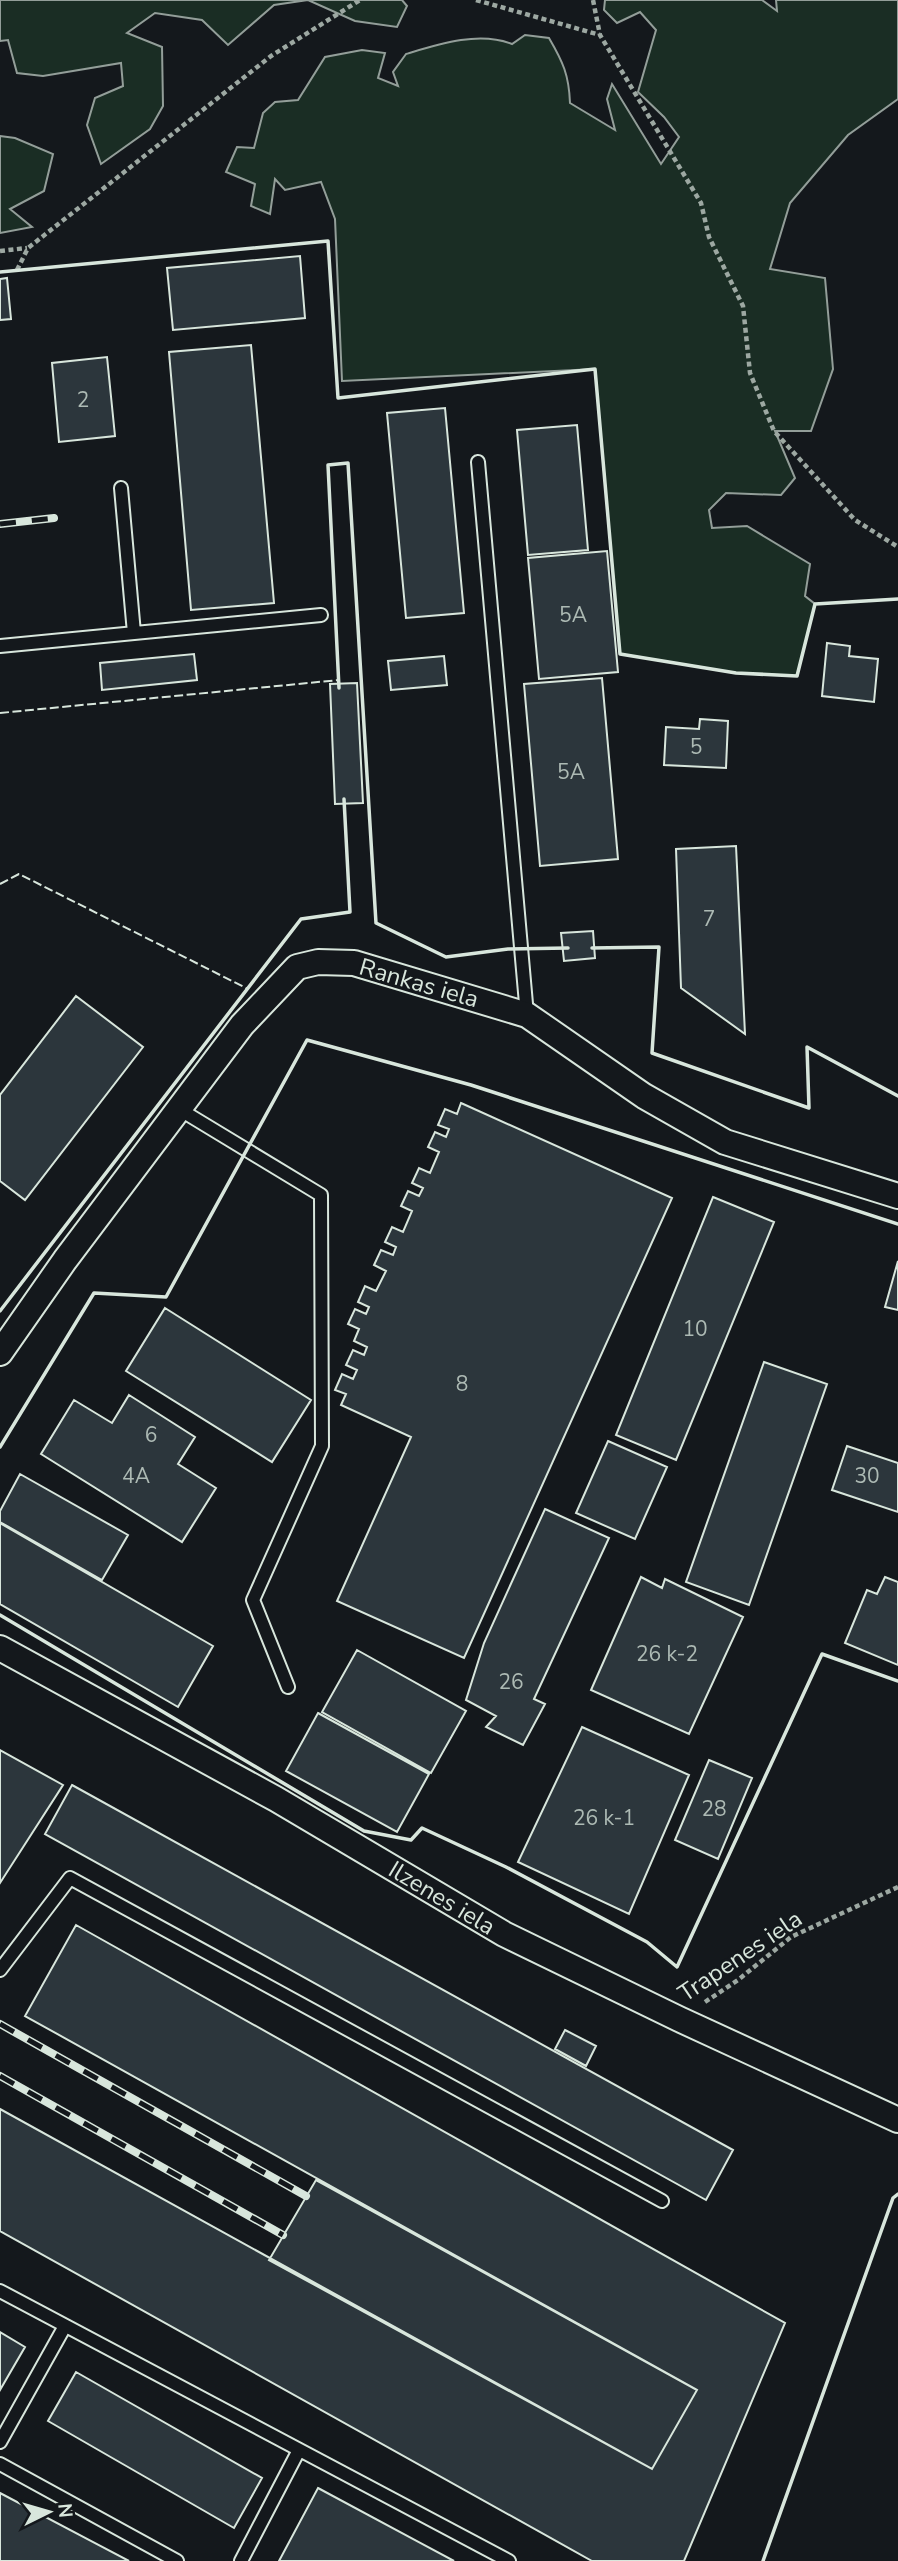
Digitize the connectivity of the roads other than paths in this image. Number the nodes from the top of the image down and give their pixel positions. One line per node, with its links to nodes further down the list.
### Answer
1 (478, 462): 6 (lane)
2 (121, 488): 4 (lane)
3 (321, 615): 4 (lane)
4 (134, 633): 5 (lane)
5 (0, 646)
6 (527, 1015): 7 (street, Rankas iela); 8 (street, Rankas iela)
7 (179, 1109): 9 (street, Rankas iela); 11 (lane)
8 (898, 1196)
9 (0, 1353)
10 (0, 1648): 13 (street, Ilzenes iela)
11 (288, 1687)
12 (0, 1970): 14 (lane)
13 (898, 2120)
14 (662, 2201)
15 (0, 2291): 16 (lane)
16 (65, 2326): 17 (lane); 18 (lane)
17 (0, 2442)
18 (299, 2450): 21 (lane); 22 (lane)
19 (0, 2464): 20 (lane)
20 (177, 2561)
21 (241, 2561)
22 (509, 2561)

